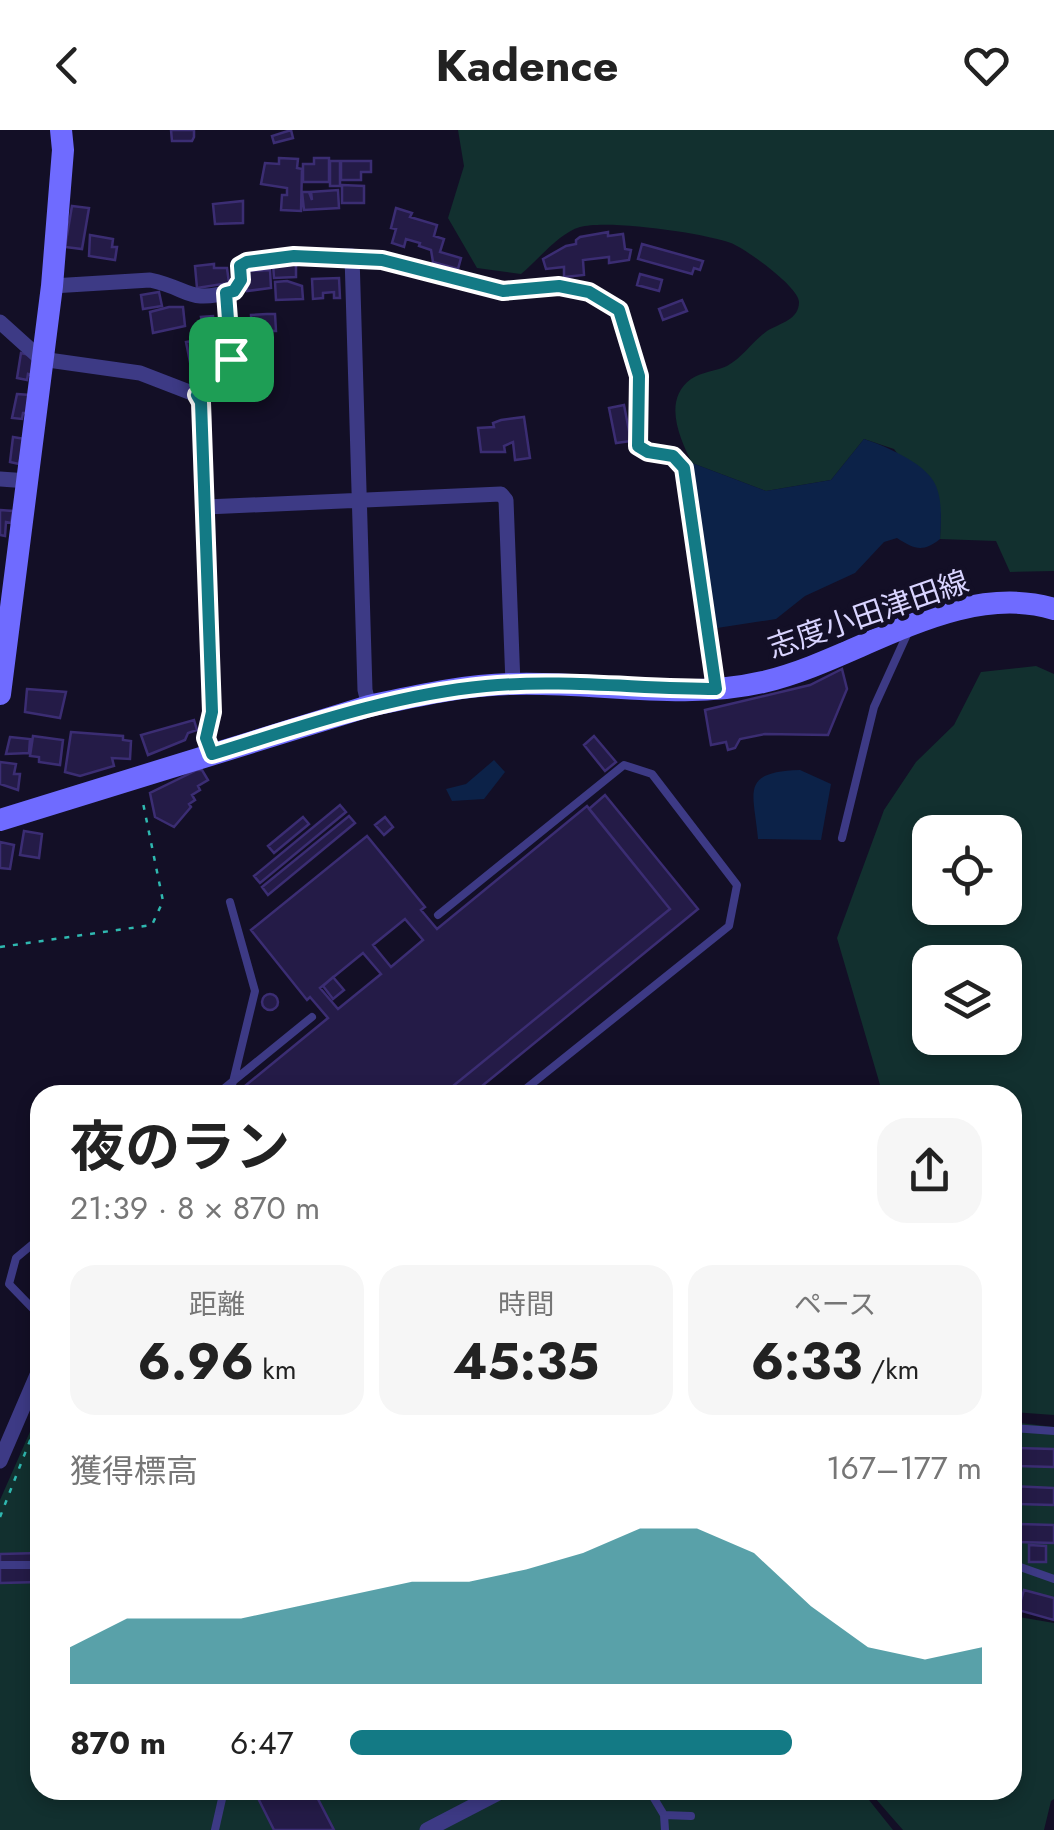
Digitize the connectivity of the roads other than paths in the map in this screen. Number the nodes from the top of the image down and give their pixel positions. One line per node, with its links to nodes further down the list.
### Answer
1 (61, 130): 3 (main road)
2 (352, 256): 4 (street); 10 (street); 15 (street)
3 (52, 286): 4 (street); 6 (main road)
4 (226, 293): 7 (street)
5 (0, 322): 6 (street)
6 (42, 360): 7 (street); 9 (main road)
7 (197, 395): 11 (street)
8 (0, 478): 9 (street)
9 (28, 481): 16 (main road)
10 (360, 502): 11 (street); 14 (street); 17 (street)
11 (206, 507): 18 (street)
12 (1054, 609): 13 (main road, 志度小田津田線)
13 (911, 626): 15 (main road, 志度小田津田線); 20 (lane)
14 (514, 684): 15 (main road, 志度小田津田線); 17 (main road, 志度小田津田線)
15 (716, 689)
16 (0, 694)
17 (368, 706): 18 (main road, 志度小田津田線)
18 (212, 754): 19 (main road, 志度小田津田線)
19 (0, 820)
20 (842, 838)
21 (230, 902): 24 (lane)
22 (438, 914): 26 (lane)
23 (312, 1018): 24 (lane)
24 (233, 1082): 25 (lane)
25 (229, 1085)
26 (530, 1085)
27 (30, 1246): 28 (lane)
28 (30, 1306)
29 (30, 1391): 32 (street)
30 (1022, 1429): 31 (lane)
31 (1054, 1431)
32 (0, 1461)
33 (30, 1565): 34 (lane)
34 (0, 1566)
35 (1022, 1568): 36 (lane)
36 (1054, 1579)
37 (222, 1800): 42 (lane)
38 (485, 1800): 43 (street)
39 (655, 1800): 40 (lane)
40 (664, 1815): 41 (lane); 44 (lane)
41 (690, 1816)
42 (215, 1830)
43 (427, 1830)
44 (665, 1830)

